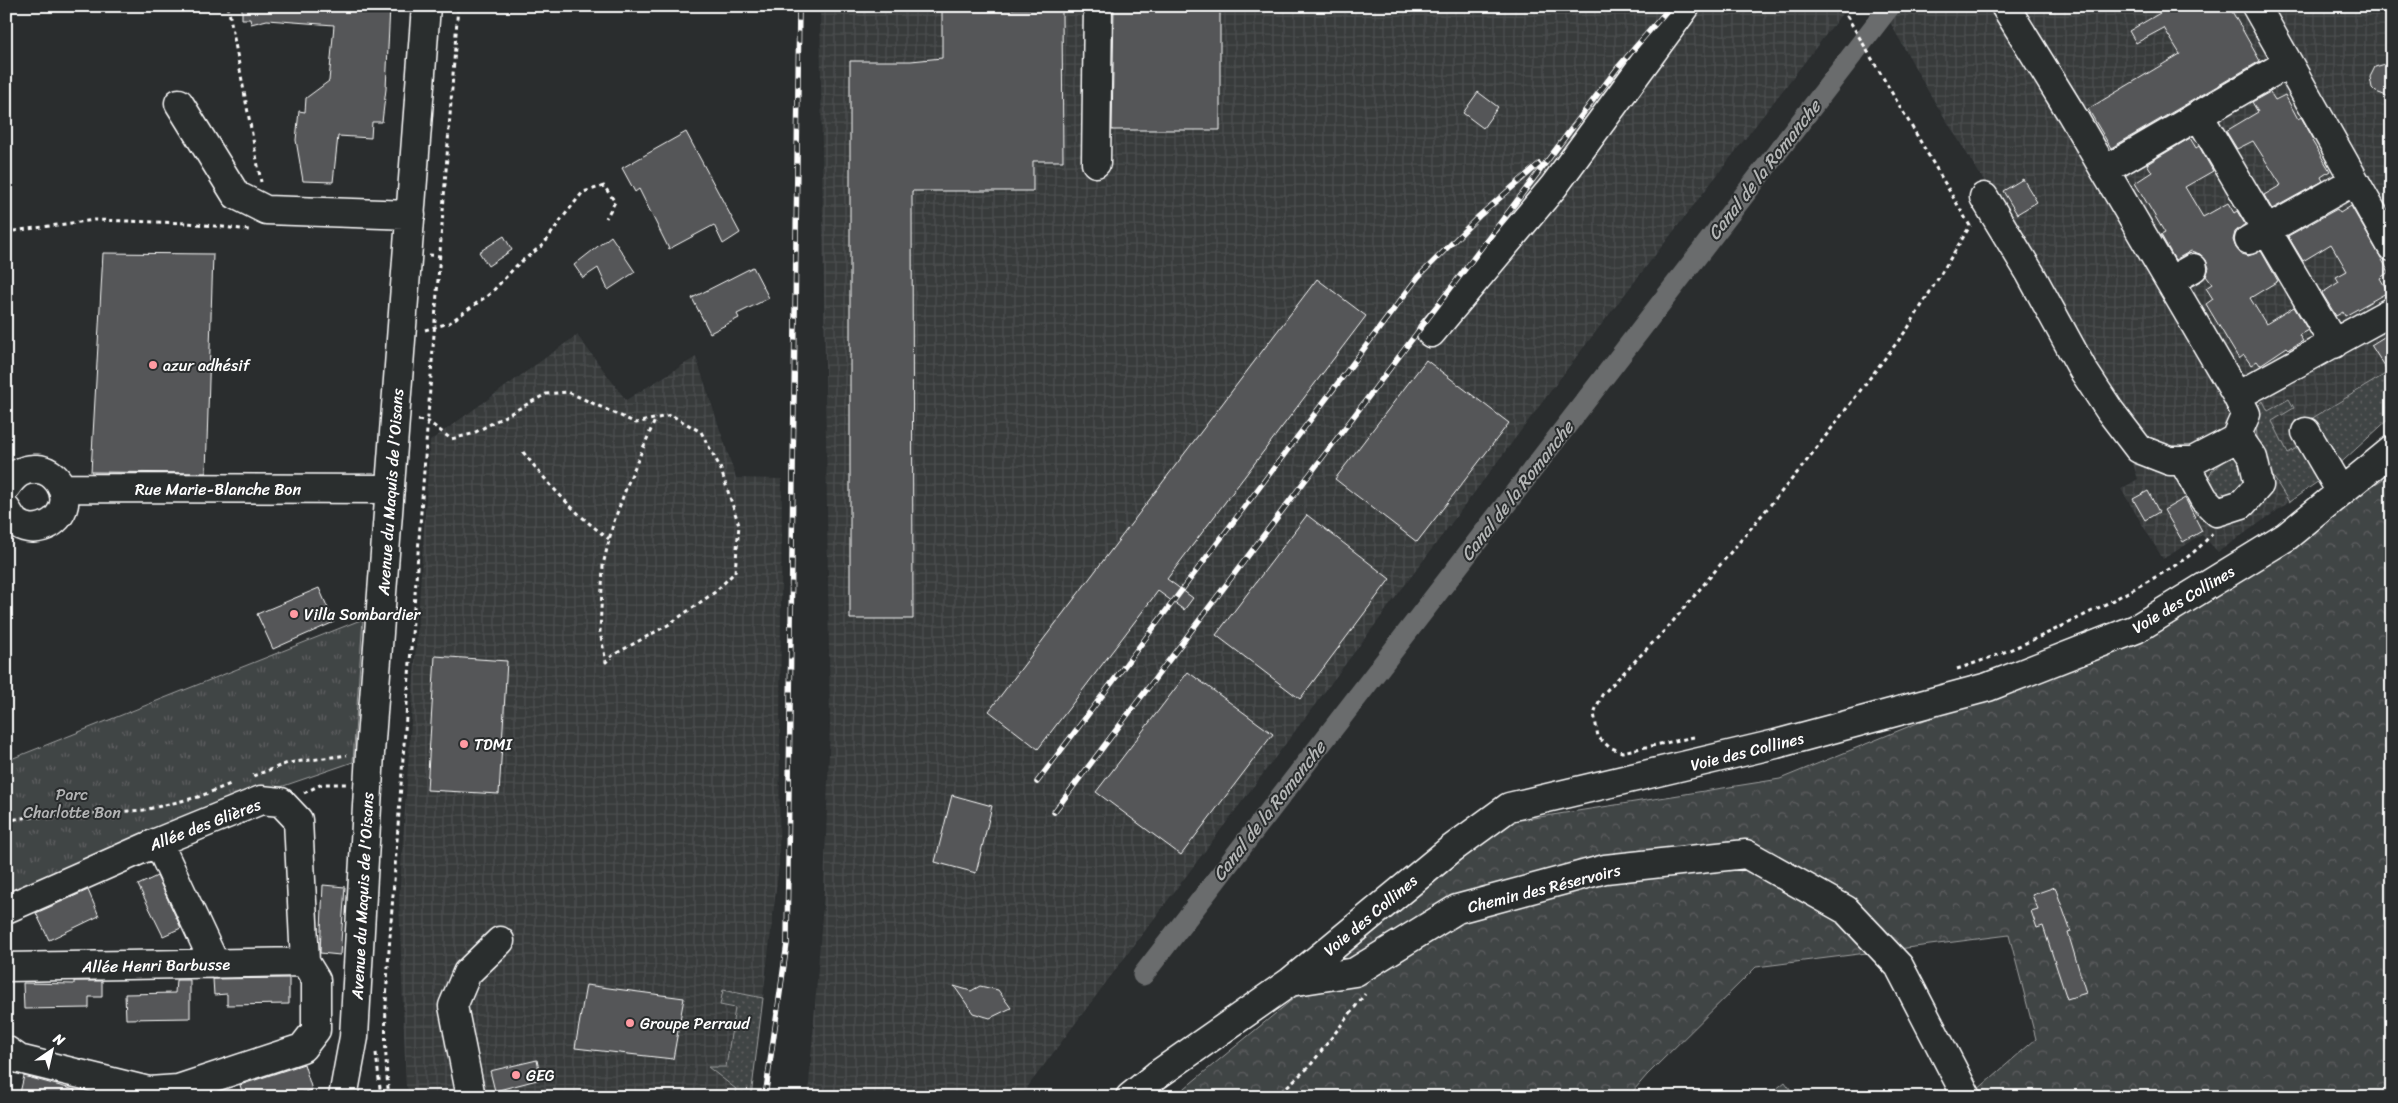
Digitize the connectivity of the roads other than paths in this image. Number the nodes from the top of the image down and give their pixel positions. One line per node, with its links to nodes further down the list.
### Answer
1 (426, 6): 13 (street, Avenue du Maquis de l'Oisans)
2 (1098, 6): 9 (street)
3 (1686, 6): 17 (street)
4 (2005, 6): 10 (street)
5 (2256, 6): 6 (street)
6 (2288, 63): 8 (street); 11 (street)
7 (179, 102): 13 (street)
8 (2199, 116): 10 (street); 14 (street)
9 (1096, 163)
10 (2105, 170): 19 (street)
11 (2354, 181): 14 (street); 15 (street)
12 (1984, 197): 23 (street)
13 (411, 215): 26 (street, Avenue du Maquis de l'Oisans)
14 (2258, 235): 18 (street)
15 (2392, 247)
16 (2392, 311): 18 (street)
17 (1431, 333)
18 (2334, 344): 19 (street)
19 (2237, 396): 21 (street)
20 (2306, 432): 27 (street)
21 (2237, 435): 23 (street); 23 (street)
22 (2392, 450): 27 (street, Voie des Collines)
23 (2184, 461)
24 (6, 487): 25 (street)
25 (62, 488): 26 (street, Rue Marie-Blanche Bon); 28 (street)
26 (381, 490): 36 (street, Avenue du Maquis de l'Oisans)
27 (2341, 492): 35 (street, Voie des Collines)
28 (6, 509)
29 (158, 842): 30 (street, Allée des Glières); 32 (street, Allée des Glières); 33 (street)
30 (6, 909)
31 (500, 941): 41 (street)
32 (305, 962): 33 (street, Allée Henri Barbusse); 38 (street)
33 (215, 964): 34 (street, Allée Henri Barbusse)
34 (6, 967)
35 (1290, 982): 42 (street, Voie des Collines); 43 (street, Chemin des Réservoirs)
36 (354, 1037): 39 (street, Avenue du Maquis de l'Oisans); 40 (street, Avenue du Maquis de l'Oisans)
37 (6, 1050): 38 (street)
38 (180, 1093)
39 (343, 1097)
40 (360, 1097)
41 (471, 1097)
42 (1130, 1097)
43 (1967, 1097)

